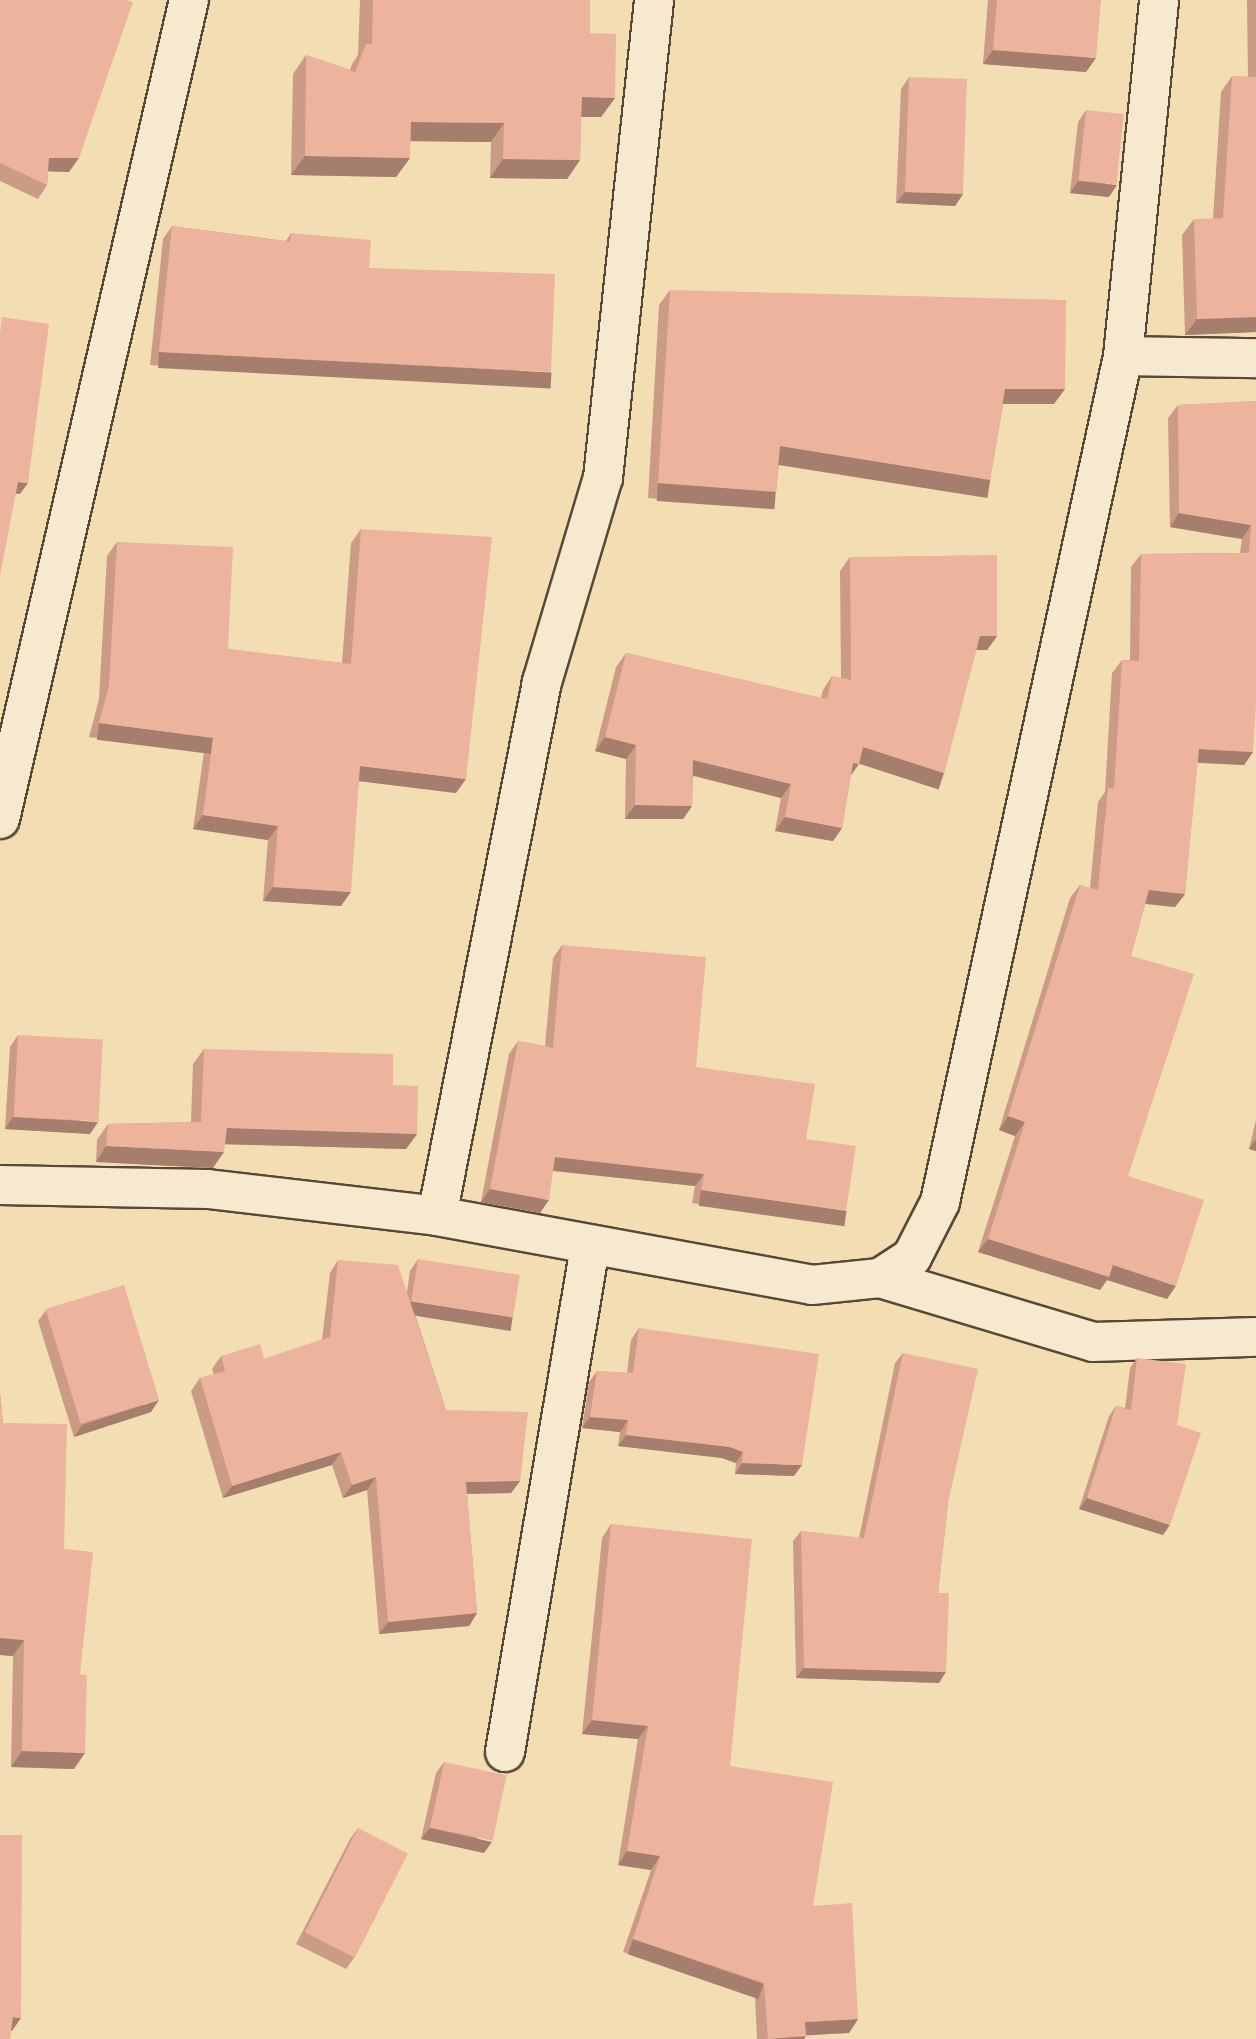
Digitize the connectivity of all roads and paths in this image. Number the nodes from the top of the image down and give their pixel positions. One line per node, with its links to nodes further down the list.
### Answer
1 (189, 0): 6 (street)
2 (654, 0): 8 (street)
3 (1159, 0): 4 (street)
4 (1124, 356): 5 (street); 10 (street)
5 (1256, 358)
6 (0, 819)
7 (0, 1185): 8 (street)
8 (438, 1216): 9 (street)
9 (590, 1247): 10 (street); 12 (street)
10 (880, 1278): 11 (street)
11 (1256, 1337)
12 (505, 1752)

